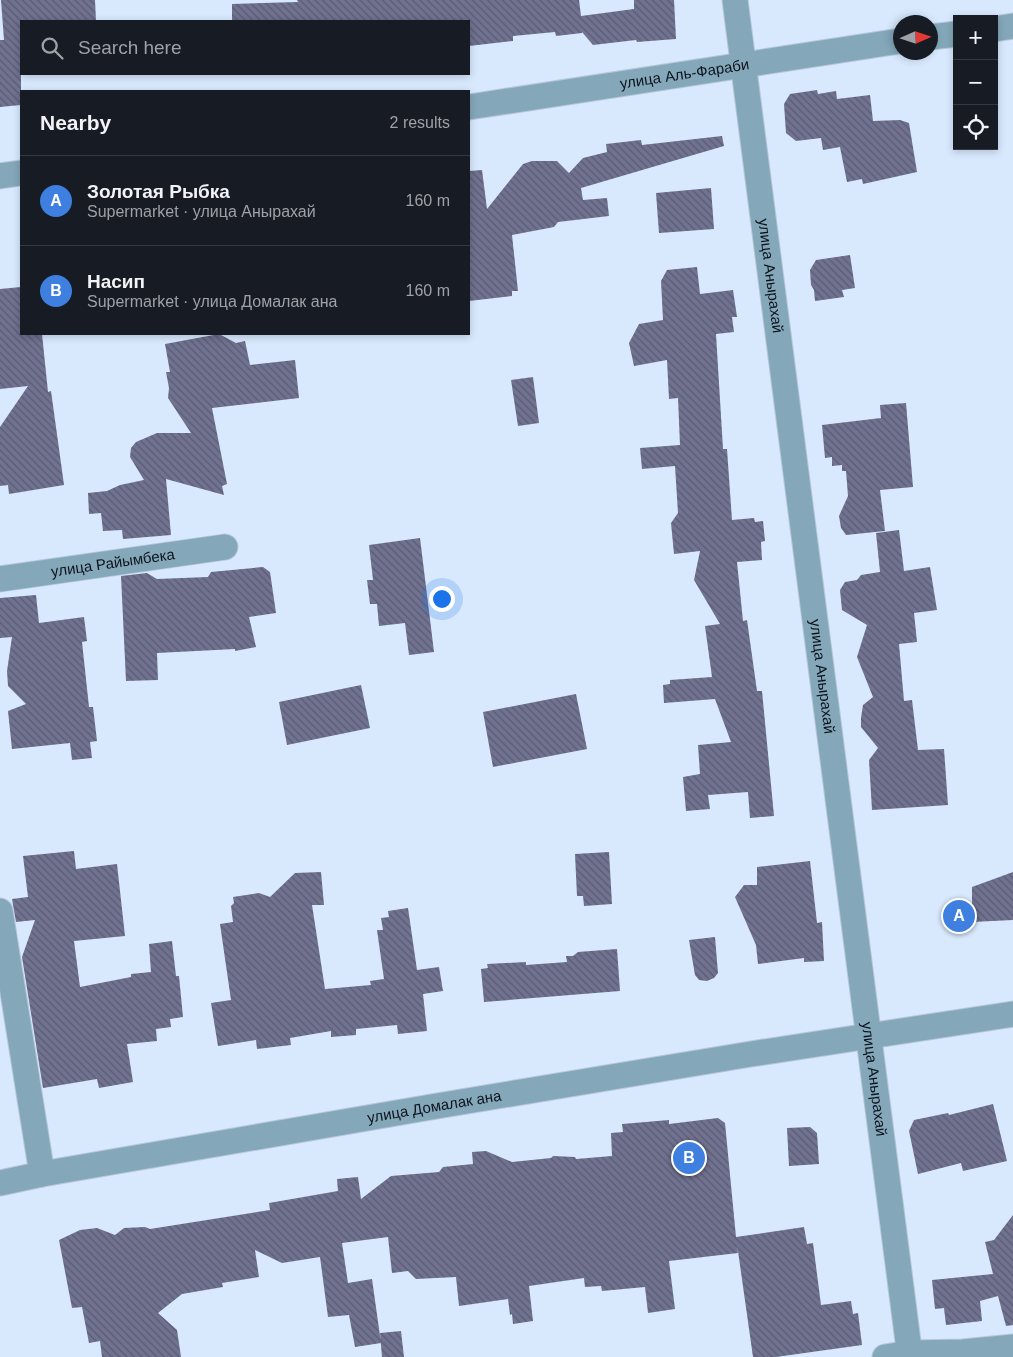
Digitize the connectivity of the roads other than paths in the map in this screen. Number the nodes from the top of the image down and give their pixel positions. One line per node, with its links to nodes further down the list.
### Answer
1 (735, 0): 7 (street, улица Анырахай)
2 (1013, 26): 3 (street)
3 (998, 28)
4 (953, 34): 5 (street)
5 (938, 36)
6 (893, 42): 7 (street, улица Аль-Фараби)
7 (744, 64): 8 (street, улица Аль-Фараби); 15 (street, улица Анырахай)
8 (470, 107)
9 (20, 173): 10 (street)
10 (0, 176)
11 (225, 547): 12 (street, улица Райымбека)
12 (0, 579)
13 (0, 911): 16 (street)
14 (1013, 1014): 15 (street, улица Домалак ана)
15 (869, 1037): 16 (street, улица Домалак ана); 19 (street, улица Анырахай)
16 (42, 1174): 17 (street, улица Домалак ана)
17 (0, 1183)
18 (1013, 1347): 19 (street)
19 (910, 1355): 20 (street)
20 (886, 1357)

